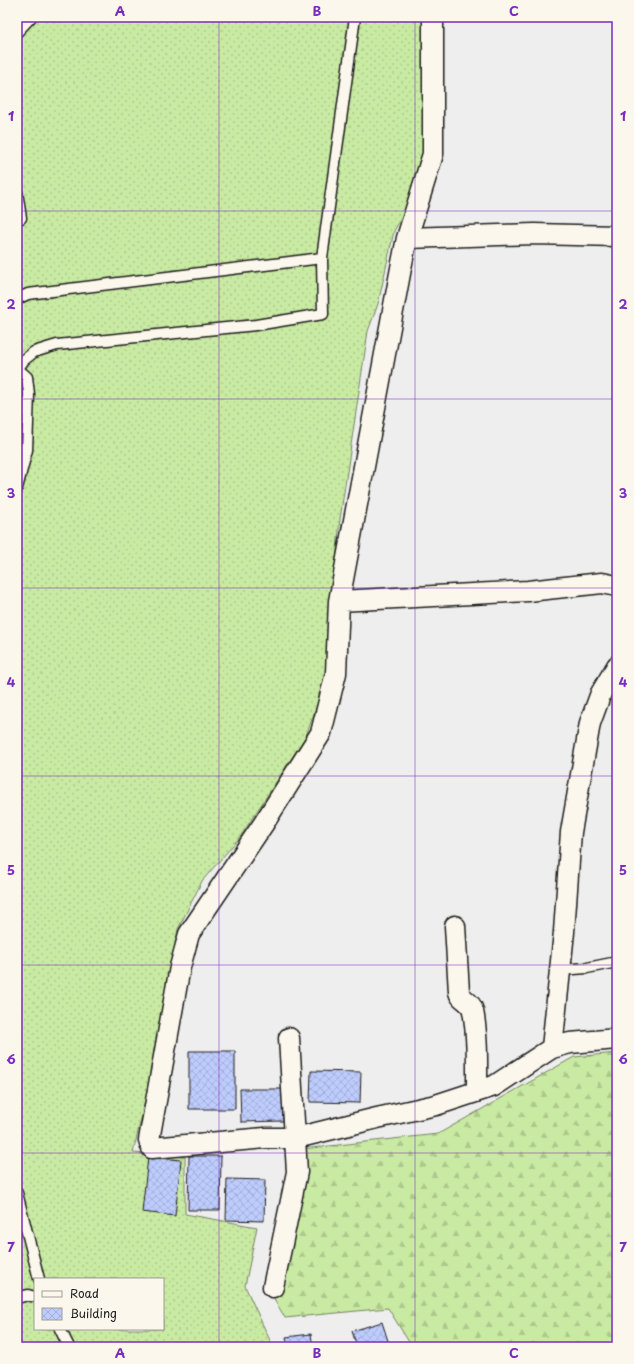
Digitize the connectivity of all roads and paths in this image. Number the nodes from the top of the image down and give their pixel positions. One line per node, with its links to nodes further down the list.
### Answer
1 (31, 17): 4 (lane)
2 (355, 17): 9 (lane)
3 (433, 17): 8 (street)
4 (17, 32)
5 (17, 192): 6 (lane)
6 (21, 218)
7 (617, 236): 8 (street)
8 (407, 238): 15 (street)
9 (322, 258): 10 (lane); 11 (lane)
10 (17, 300)
11 (17, 370): 12 (lane)
12 (22, 449): 13 (lane)
13 (17, 488)
14 (617, 586): 15 (street)
15 (339, 601): 24 (street)
16 (617, 666): 19 (street)
17 (455, 926): 23 (street)
18 (617, 962): 19 (lane)
19 (560, 970): 22 (street)
20 (289, 1038): 24 (street)
21 (617, 1039): 22 (street)
22 (552, 1048): 23 (street)
23 (477, 1091): 24 (street)
24 (296, 1138): 27 (street)
25 (17, 1193): 26 (lane)
26 (39, 1278)
27 (273, 1287)
28 (34, 1297): 29 (lane)
29 (17, 1298)
30 (60, 1330): 31 (lane)
31 (69, 1347)

